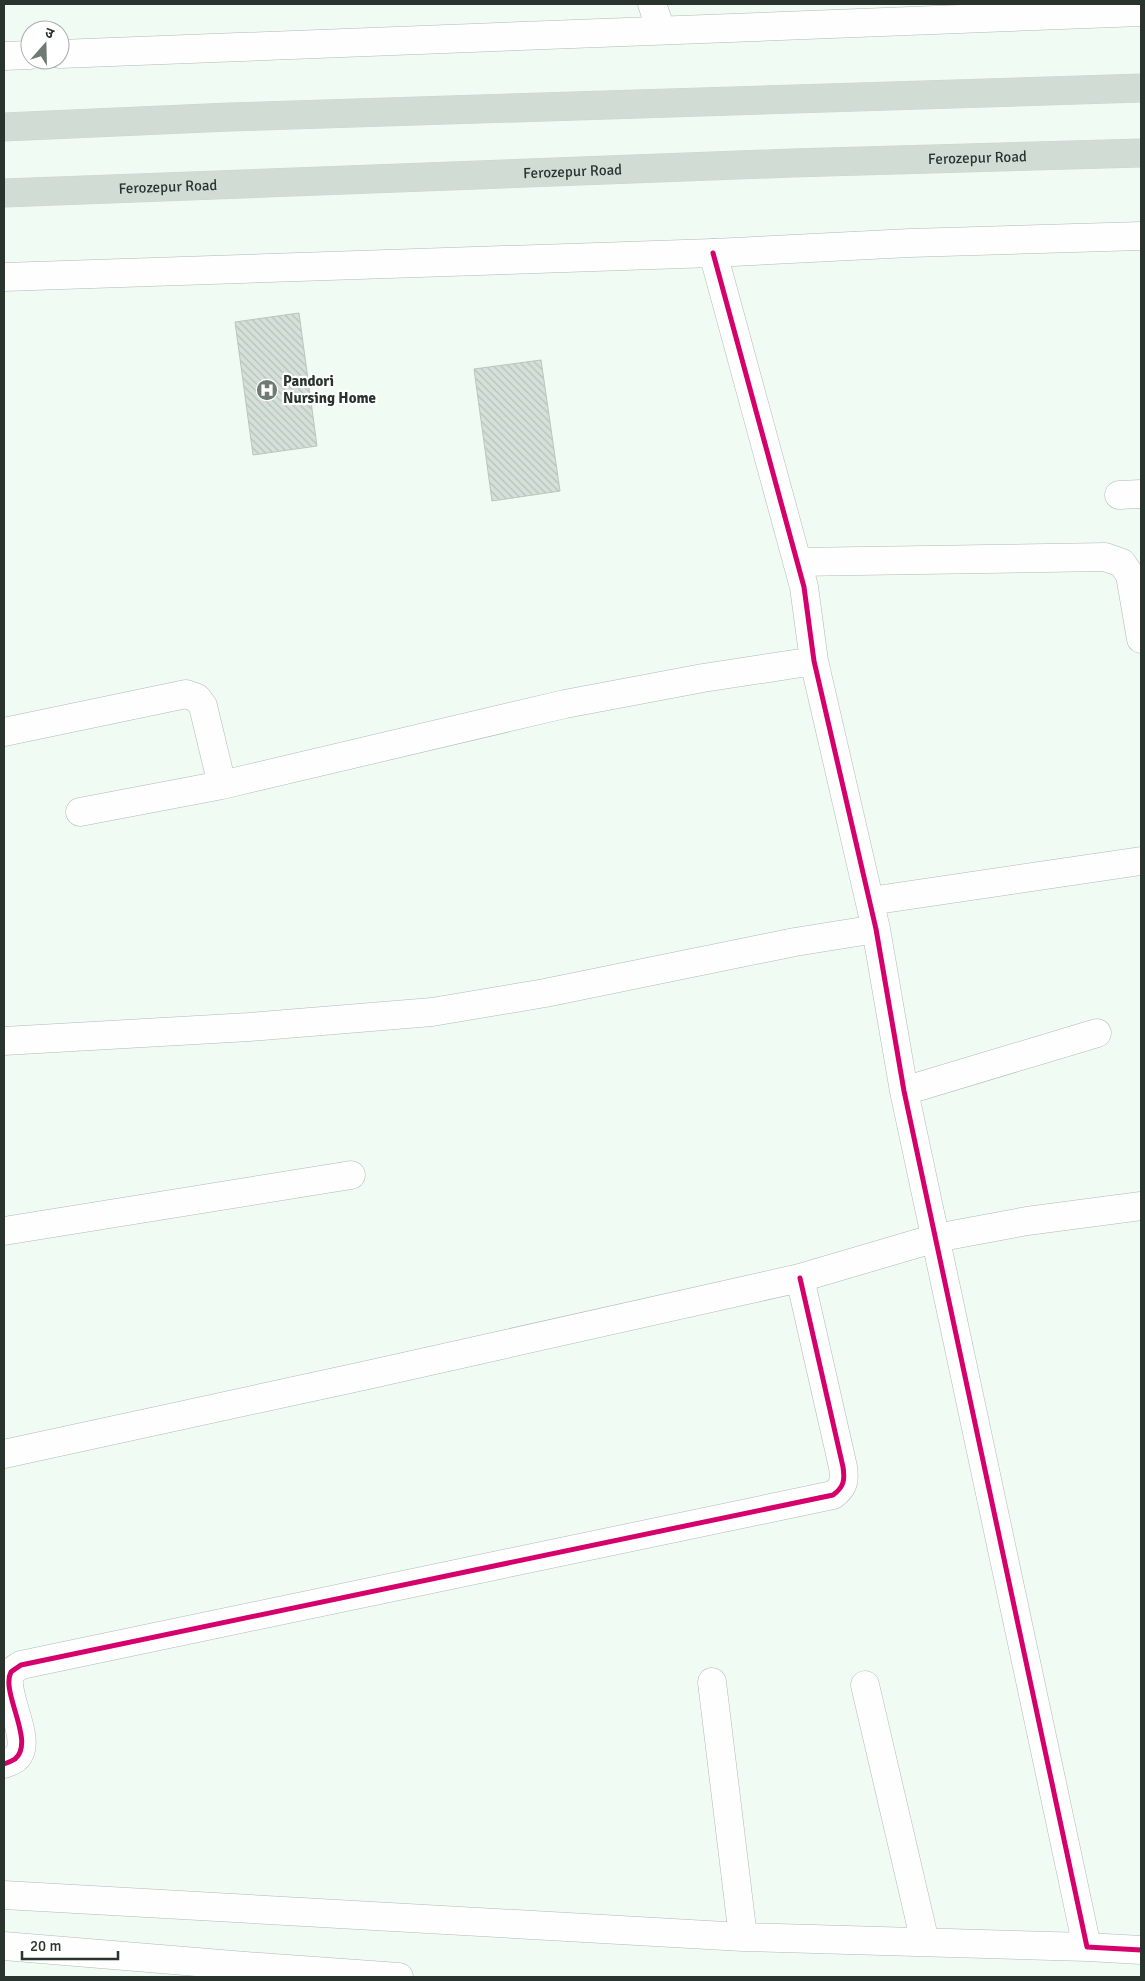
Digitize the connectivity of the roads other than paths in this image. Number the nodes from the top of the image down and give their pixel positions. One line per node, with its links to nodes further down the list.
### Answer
1 (652, 4): 3 (street)
2 (1141, 12): 3 (street)
3 (661, 30): 4 (street)
4 (70, 54)
5 (20, 55): 6 (street)
6 (4, 56)
7 (1141, 88): 8 (highway)
8 (4, 127)
9 (1141, 153): 10 (highway, Ferozepur Road)
10 (4, 193)
11 (1141, 236): 12 (street)
12 (713, 253): 13 (street); 14 (street)
13 (4, 277)
14 (797, 562): 15 (street); 16 (street)
15 (1141, 639)
16 (814, 661): 18 (street); 21 (street)
17 (4, 732): 18 (street)
18 (222, 785): 19 (street)
19 (80, 812)
20 (1141, 861): 21 (street)
21 (870, 902): 22 (street)
22 (876, 929): 24 (street); 25 (street)
23 (1097, 1033): 25 (street)
24 (4, 1041)
25 (904, 1091): 29 (street)
26 (351, 1175): 28 (street)
27 (1141, 1209): 29 (street)
28 (4, 1231)
29 (936, 1238): 30 (street); 39 (street)
30 (800, 1278): 31 (street); 34 (street)
31 (4, 1454)
32 (712, 1682): 36 (street)
33 (865, 1685): 37 (street)
34 (4, 1764)
35 (4, 1895): 36 (street)
36 (743, 1937): 37 (street)
37 (925, 1942): 39 (street)
38 (4, 1946): 41 (street)
39 (1086, 1947): 40 (street)
40 (1141, 1950)
41 (248, 1972): 42 (street)
42 (398, 1977)

